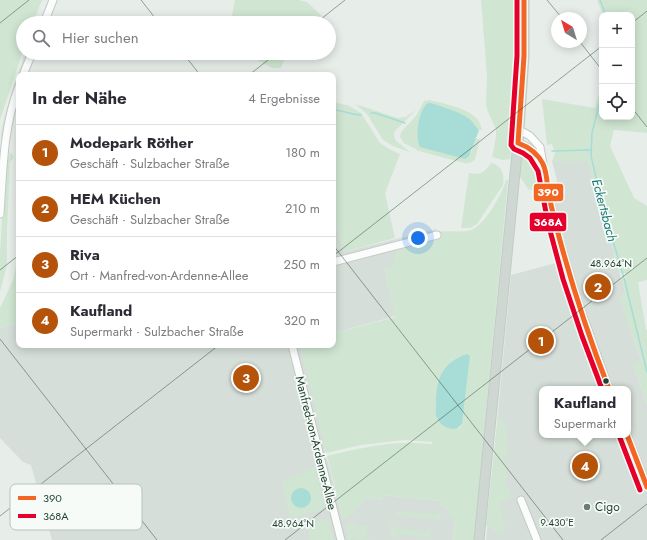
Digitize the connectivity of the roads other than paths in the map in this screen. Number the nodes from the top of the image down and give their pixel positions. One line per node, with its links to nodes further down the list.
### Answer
1 (52, 0): 3 (street)
2 (524, 0): 7 (main road)
3 (46, 16)
4 (29, 60): 5 (street)
5 (24, 72)
6 (16, 93): 10 (street)
7 (519, 131): 8 (main road); 9 (street)
8 (518, 143): 9 (street); 19 (main road)
9 (545, 170): 14 (street)
10 (0, 214)
11 (437, 235): 12 (street)
12 (336, 261)
13 (293, 348): 18 (street, Manfred-von-Ardenne-Allee)
14 (608, 386)
15 (628, 438): 16 (street)
16 (647, 487)
17 (521, 500): 20 (street)
18 (341, 540)
19 (479, 540)
20 (537, 540)

